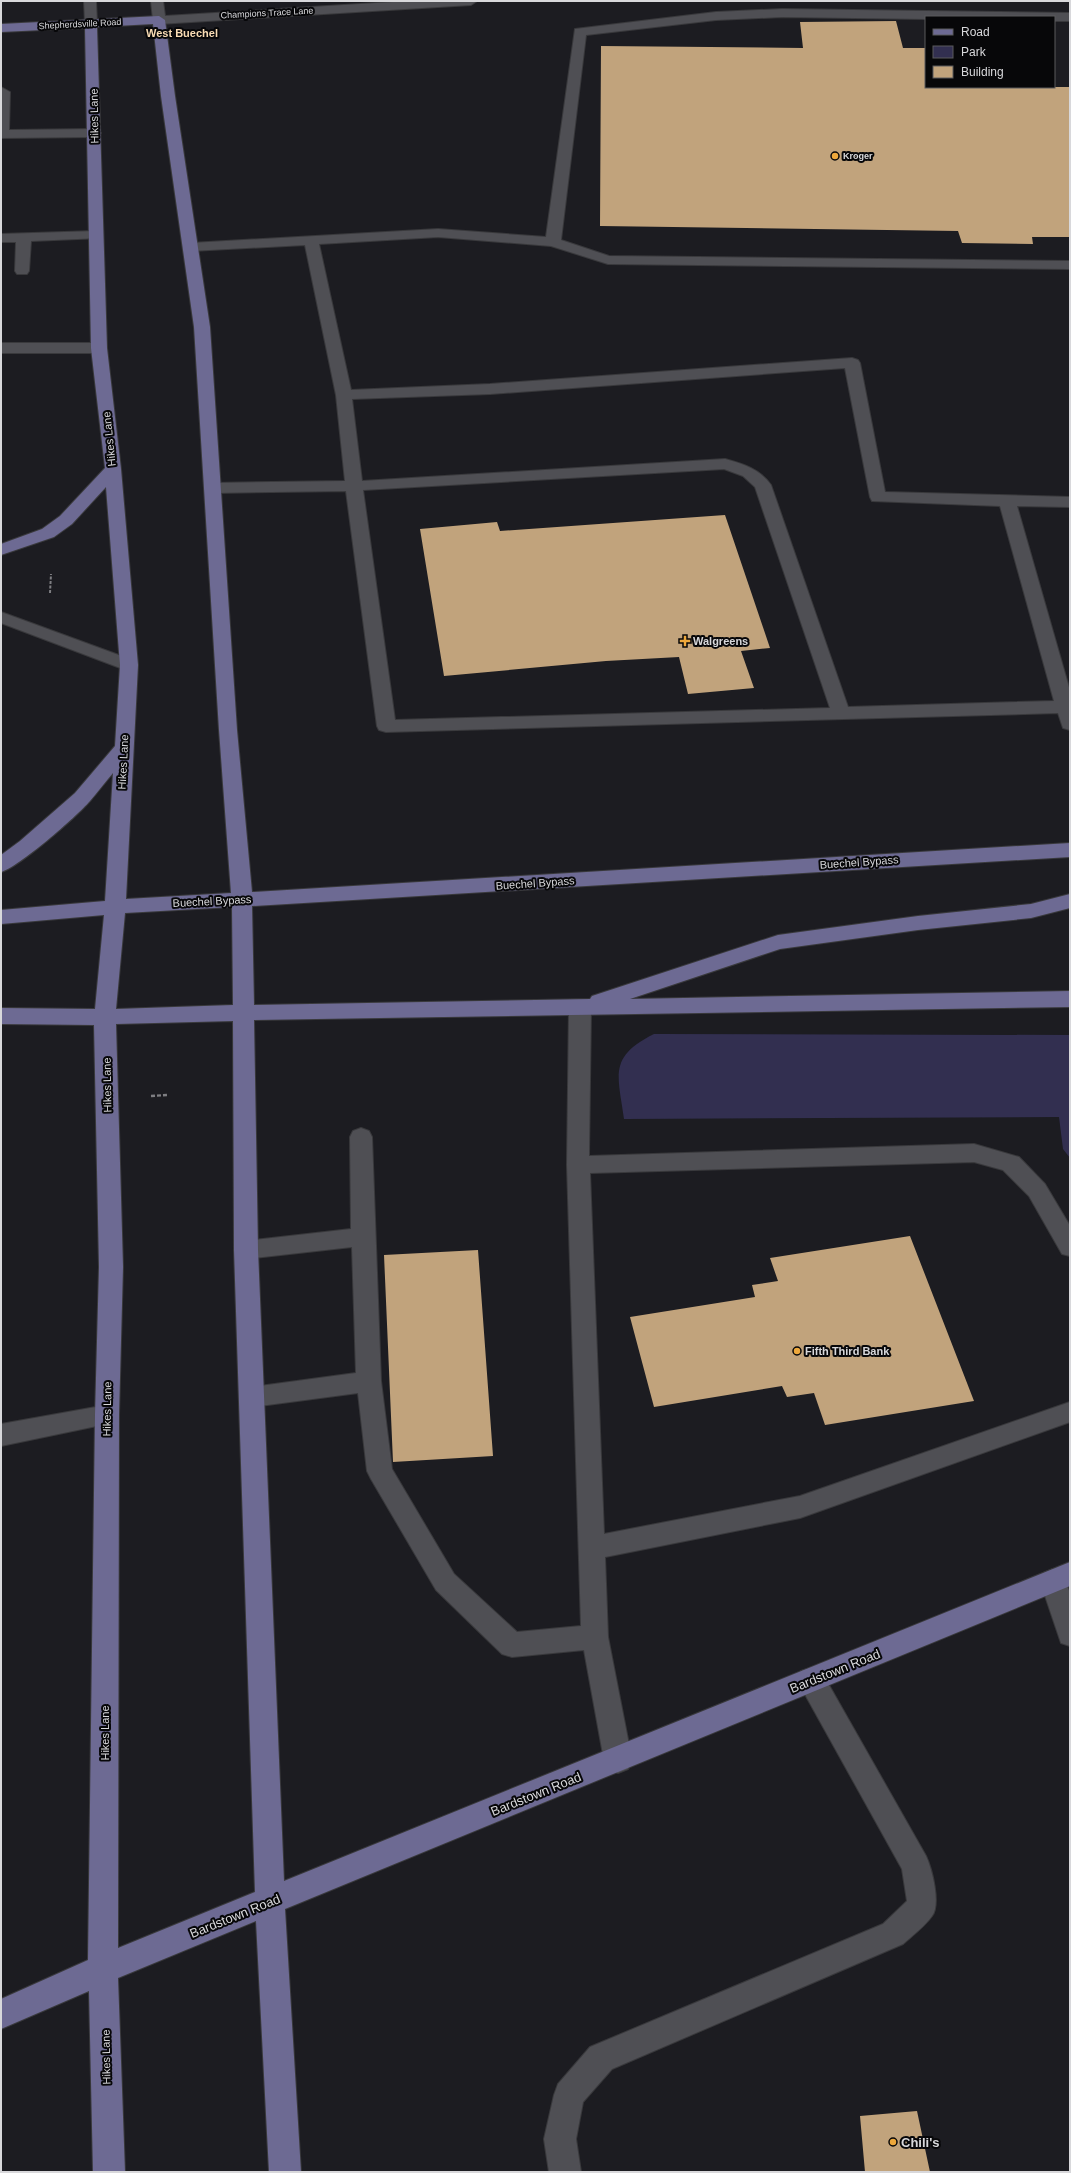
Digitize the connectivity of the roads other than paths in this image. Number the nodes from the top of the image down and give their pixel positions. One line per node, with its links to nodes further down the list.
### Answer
1 (90, 1): 8 (street, Hikes Lane)
2 (157, 1): 7 (street)
3 (471, 1): 7 (street, Champions Trace Lane)
4 (998, 16): 17 (street)
5 (1055, 17): 6 (street)
6 (1070, 17)
7 (159, 20): 8 (main road, Shepherdsville Road); 18 (main road)
8 (91, 23): 9 (main road, Shepherdsville Road); 11 (main road, Hikes Lane)
9 (1, 28)
10 (1, 91): 12 (street)
11 (94, 134): 12 (street); 13 (main road, Hikes Lane)
12 (1, 135)
13 (96, 235): 14 (street); 22 (main road, Hikes Lane)
14 (24, 237): 15 (street); 20 (street)
15 (1, 238)
16 (311, 239): 17 (street); 18 (street); 23 (street)
17 (552, 242): 19 (street)
18 (191, 247): 26 (main road)
19 (1070, 265)
20 (22, 271)
21 (1, 348): 22 (street)
22 (99, 348): 24 (main road, Hikes Lane)
23 (344, 395): 25 (street); 27 (street)
24 (113, 469): 29 (main road); 31 (main road, Hikes Lane)
25 (354, 486): 26 (street); 33 (street); 33 (street)
26 (212, 488): 37 (main road)
27 (1007, 501): 28 (street); 32 (street)
28 (1070, 502)
29 (1, 550)
30 (1, 617): 31 (street)
31 (129, 665): 34 (main road, Hikes Lane)
32 (1067, 708): 33 (street)
33 (841, 713)
34 (124, 746): 36 (main road); 39 (main road, Hikes Lane)
35 (1070, 850): 37 (main road, Buechel Bypass)
36 (1, 865)
37 (242, 900): 39 (main road, Buechel Bypass); 43 (main road)
38 (1070, 901): 42 (main road)
39 (115, 907): 40 (main road, Buechel Bypass); 45 (main road, Hikes Lane)
40 (1, 917)
41 (1070, 998): 42 (main road)
42 (580, 1008): 43 (main road); 47 (street)
43 (243, 1012): 45 (main road); 50 (main road)
44 (1, 1016): 45 (main road)
45 (105, 1017): 54 (main road, Hikes Lane)
46 (361, 1137): 48 (street)
47 (578, 1165): 49 (street); 56 (street)
48 (363, 1237): 50 (street); 51 (street)
49 (1070, 1247)
50 (246, 1250): 52 (main road)
51 (369, 1381): 52 (street); 59 (street)
52 (252, 1398): 62 (main road)
53 (1070, 1412): 56 (street)
54 (107, 1415): 55 (street); 63 (main road, Hikes Lane)
55 (1, 1435)
56 (592, 1548): 59 (street)
57 (1062, 1578): 58 (street); 60 (main road, Bardstown Road)
58 (1070, 1634)
59 (595, 1637): 61 (street)
60 (811, 1680): 61 (main road, Bardstown Road); 67 (street)
61 (618, 1760): 62 (main road, Bardstown Road)
62 (270, 1902): 63 (main road, Bardstown Road); 66 (main road)
63 (103, 1969): 64 (main road, Bardstown Road); 65 (main road, Hikes Lane)
64 (1, 2014)
65 (108, 2172)
66 (285, 2172)
67 (565, 2172)

